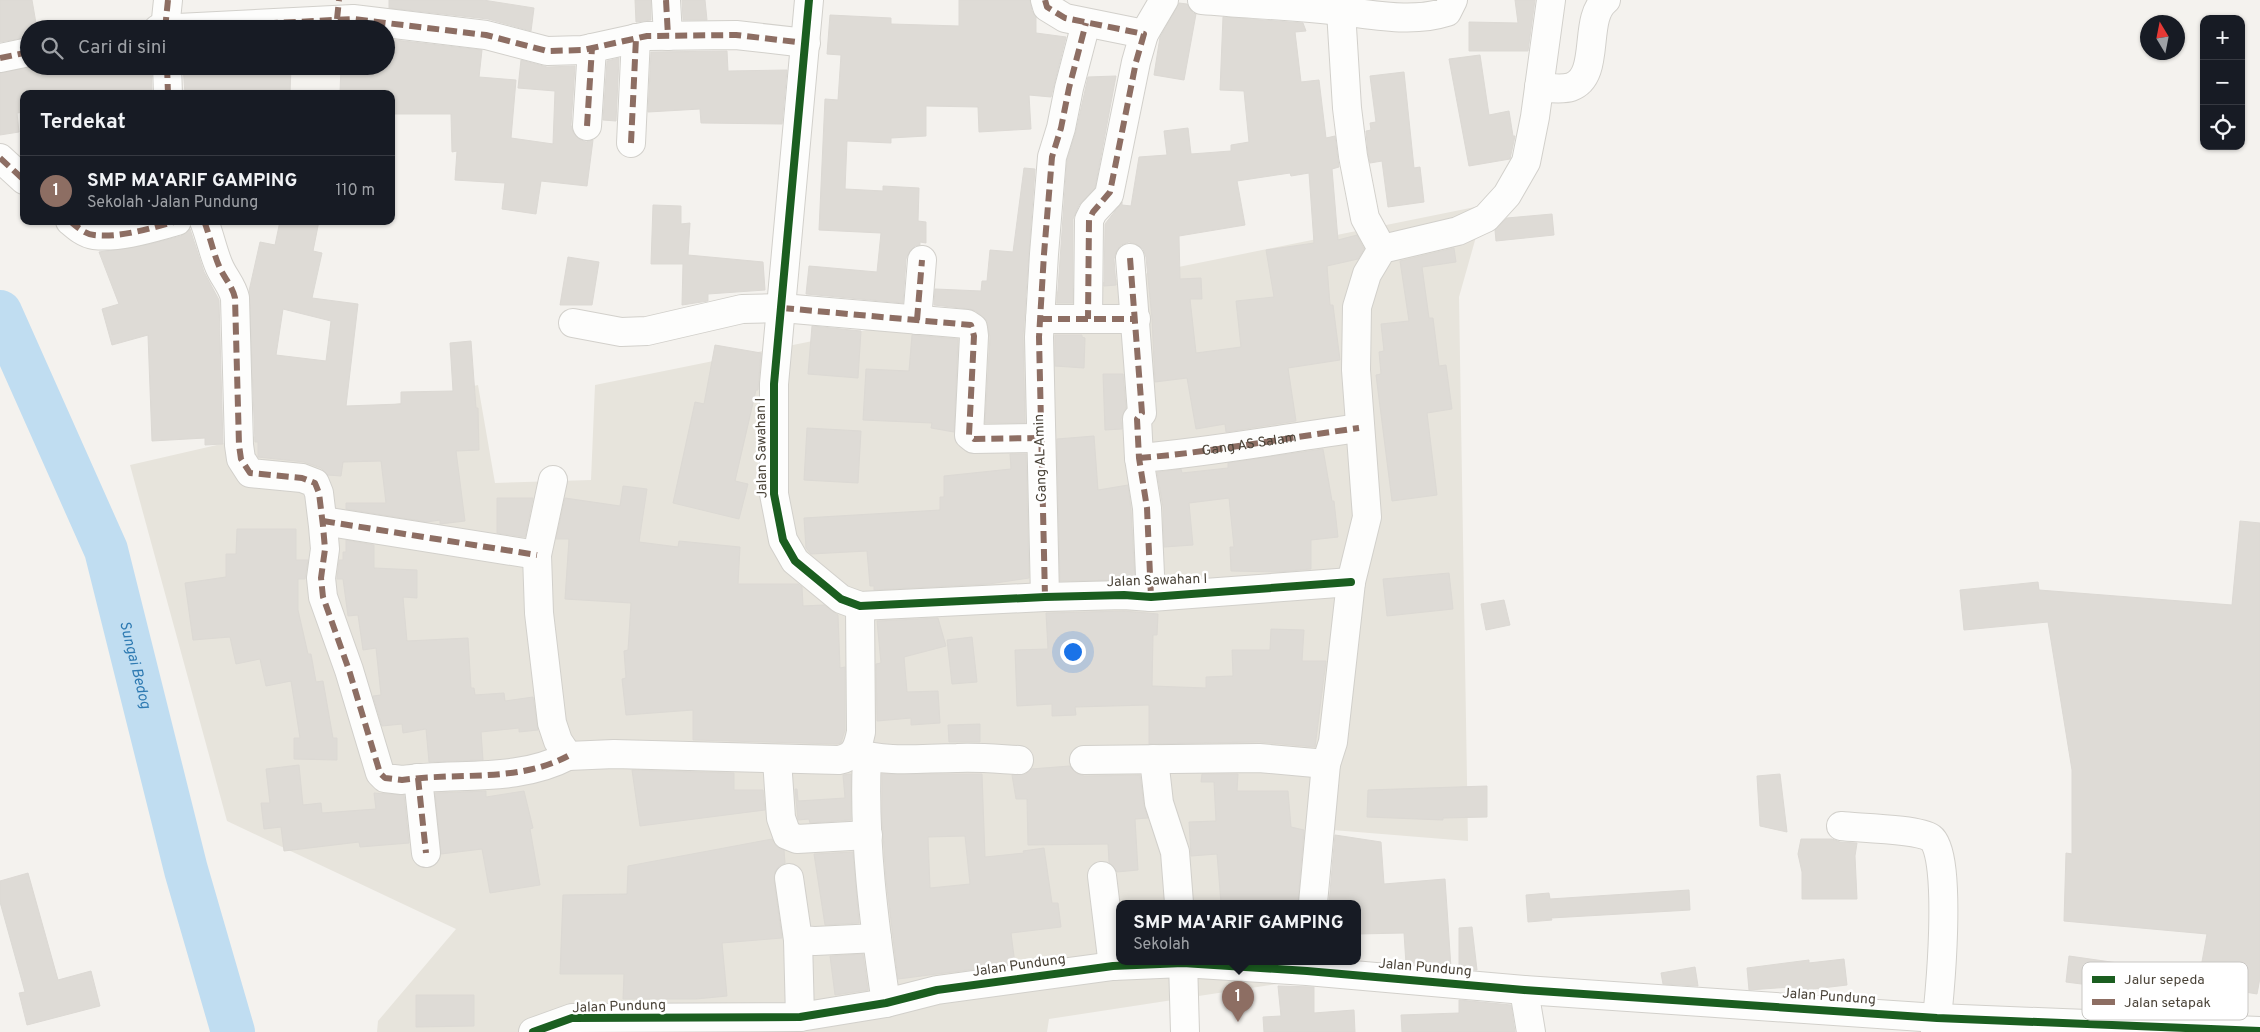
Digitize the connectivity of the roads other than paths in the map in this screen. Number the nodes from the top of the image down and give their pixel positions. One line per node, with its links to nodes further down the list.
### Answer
1 (168, 0): 13 (street)
2 (666, 0): 17 (street)
3 (809, 0): 19 (street, Jalan Sawahan I)
4 (1045, 0): 15 (street)
5 (1164, 0): 16 (street)
6 (1202, 0): 10 (street)
7 (1453, 0): 12 (street)
8 (1552, 0): 24 (street)
9 (1606, 0): 24 (street)
10 (1263, 3): 12 (street)
11 (338, 9): 14 (street); 20 (street)
12 (1341, 11): 33 (street)
13 (164, 20)
14 (237, 20)
15 (1086, 23): 16 (street); 37 (street, Gang AL Amin)
16 (1144, 34): 38 (street)
17 (668, 36): 18 (street); 19 (street)
18 (636, 38): 20 (street); 27 (street)
19 (806, 43): 36 (street, Jalan Sawahan I)
20 (592, 48): 26 (street)
21 (20, 54): 22 (street)
22 (0, 58)
23 (167, 75): 25 (street)
24 (1539, 88): 33 (street)
25 (168, 90)
26 (587, 126)
27 (631, 143)
28 (0, 158): 29 (street)
29 (20, 176)
30 (75, 225): 31 (street)
31 (161, 225)
32 (206, 225): 46 (street)
33 (1382, 249): 42 (street)
34 (1130, 258): 39 (street)
35 (922, 260): 40 (street)
36 (782, 308): 40 (street); 41 (street); 51 (street, Jalan Sawahan I)
37 (1040, 319): 38 (street); 43 (street, Gang AL Amin)
38 (1088, 319): 39 (street)
39 (1136, 319): 44 (street)
40 (917, 320): 43 (street)
41 (573, 323)
42 (1359, 428): 44 (street, Gang AS Salam); 48 (street)
43 (1040, 438): 49 (street, Gang AL Amin)
44 (1139, 458): 50 (street)
45 (553, 480): 47 (street)
46 (323, 521): 47 (street); 59 (street)
47 (537, 555): 53 (street)
48 (1350, 582): 50 (street, Jalan Sawahan I); 58 (street)
49 (1045, 597): 50 (street, Jalan Sawahan I); 51 (street, Jalan Sawahan I)
50 (1151, 597)
51 (860, 606): 52 (street)
52 (860, 755): 55 (street); 56 (street); 61 (street)
53 (568, 756): 55 (street); 59 (street)
54 (1154, 759): 57 (street); 58 (street); 65 (street)
55 (777, 760): 61 (street)
56 (1019, 760)
57 (1084, 760)
58 (1326, 764): 66 (street)
59 (418, 778): 62 (street)
60 (1841, 826): 77 (street)
61 (868, 835): 67 (street)
62 (426, 853)
63 (1102, 876): 72 (street)
64 (789, 878): 68 (street)
65 (1179, 900)
66 (1313, 900)
67 (876, 938): 68 (street); 75 (street)
68 (798, 940): 76 (street)
69 (1130, 965): 72 (street, Jalan Pundung)
70 (1183, 965): 80 (street)
71 (1276, 965): 73 (street, Jalan Pundung)
72 (1113, 966): 75 (street, Jalan Pundung)
73 (1307, 966): 74 (street, Jalan Pundung)
74 (1524, 990): 77 (street, Jalan Pundung); 81 (street)
75 (886, 1003): 76 (street, Jalan Pundung)
76 (800, 1017): 79 (street, Jalan Pundung)
77 (1936, 1025): 78 (street, Jalan Pundung)
78 (2260, 1031)
79 (533, 1032)
80 (1185, 1032)
81 (1531, 1032)

